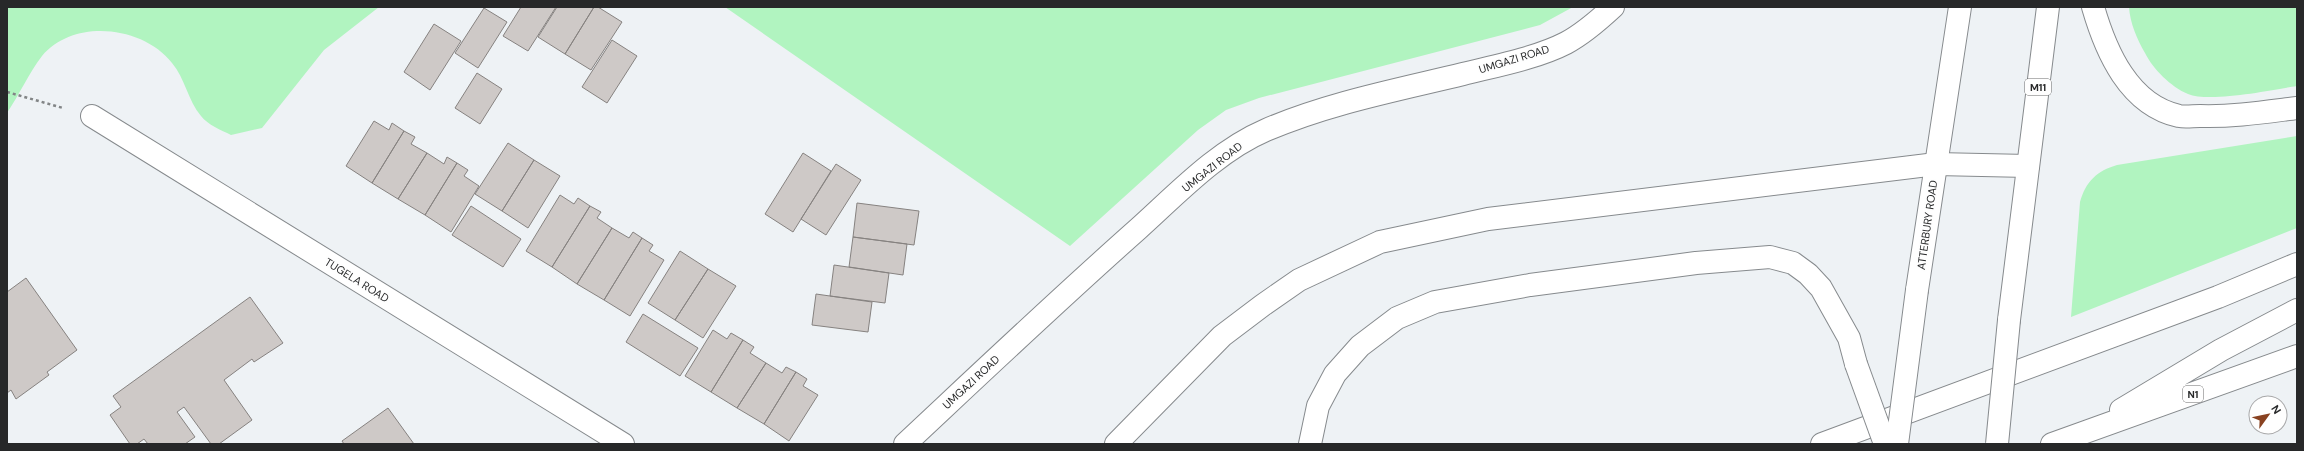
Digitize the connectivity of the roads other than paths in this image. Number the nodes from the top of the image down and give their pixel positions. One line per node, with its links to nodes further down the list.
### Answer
1 (1613, 7): 14 (main road, UMGAZI ROAD)
2 (1960, 7): 7 (main road, ATTERBURY ROAD)
3 (2048, 7): 8 (main road, M11)
4 (2093, 7): 5 (main road)
5 (2297, 108)
6 (92, 116): 13 (main road, TUGELA ROAD)
7 (1936, 164): 8 (main road); 15 (main road); 19 (main road, ATTERBURY ROAD, bridge)
8 (2028, 166): 20 (main road, M11, bridge)
9 (2297, 264): 17 (main road)
10 (2297, 310): 12 (main road)
11 (2297, 356): 12 (main road, N1)
12 (2088, 431): 21 (main road, N1)
13 (623, 444)
14 (905, 444)
15 (1116, 444)
16 (1310, 444): 18 (main road, bridge)
17 (1822, 444)
18 (1885, 444)
19 (1897, 444)
20 (1997, 444)
21 (2052, 444)

